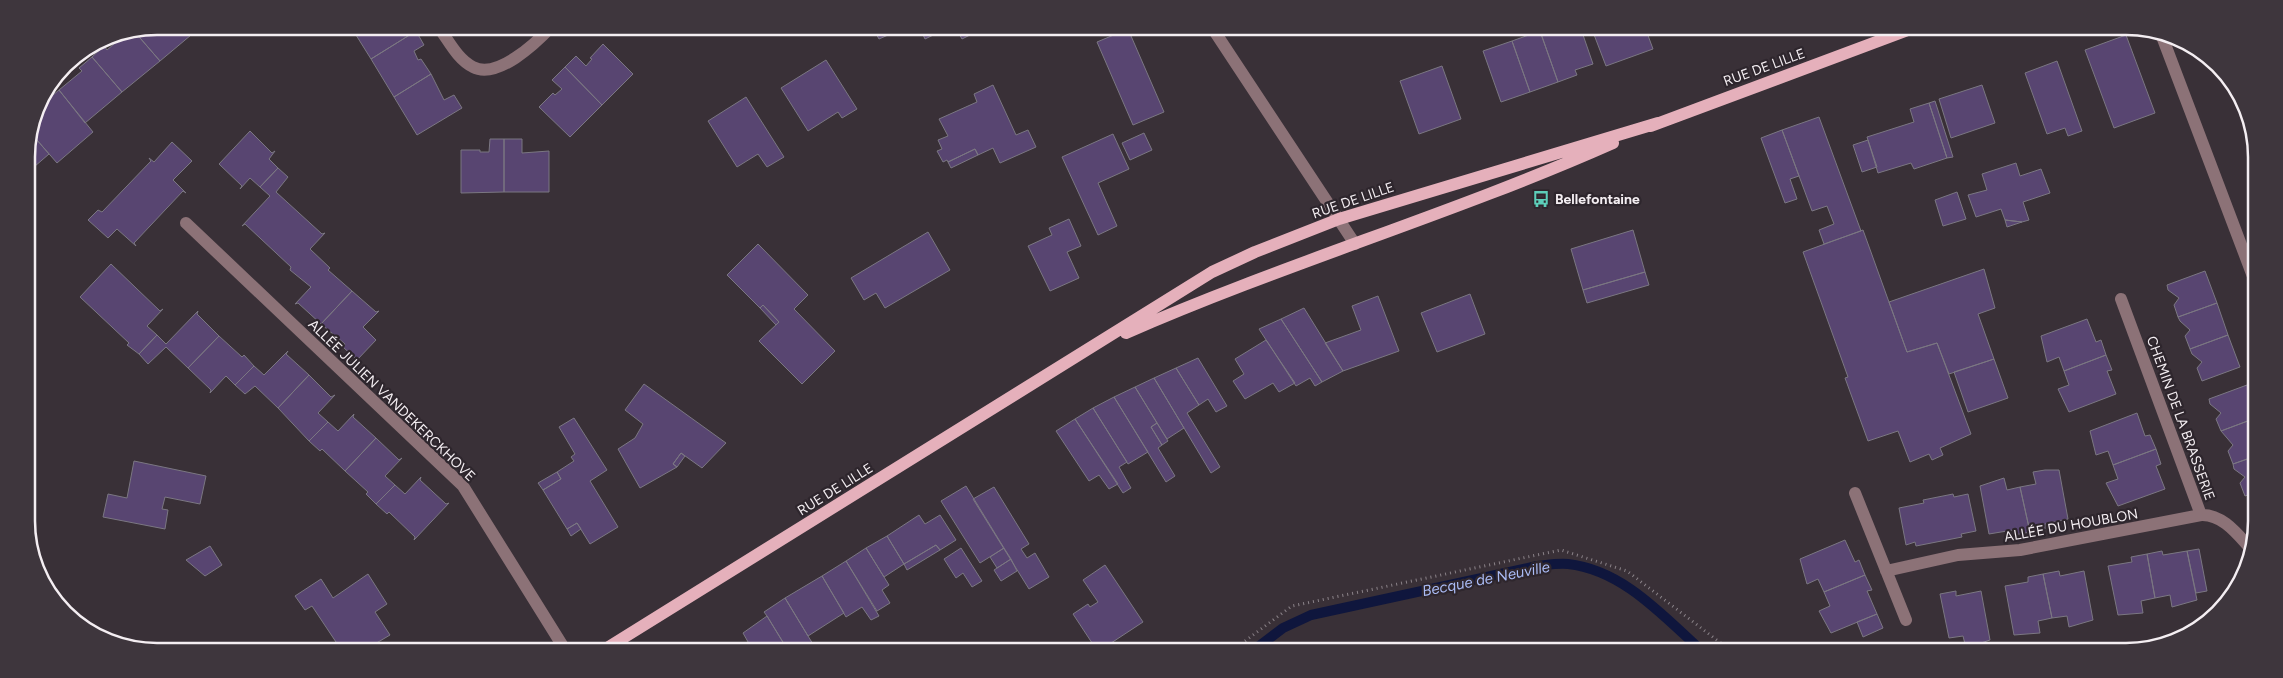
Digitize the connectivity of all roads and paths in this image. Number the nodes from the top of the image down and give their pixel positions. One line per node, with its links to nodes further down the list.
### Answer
1 (444, 35): 2 (street)
2 (543, 35)
3 (1218, 35): 7 (street)
4 (1895, 35): 6 (main road, RUE DE LILLE)
5 (2164, 41): 10 (street)
6 (1658, 123): 7 (main road, RUE DE LILLE); 9 (main road, RUE DE LILLE)
7 (1339, 219): 9 (street); 12 (main road, RUE DE LILLE)
8 (186, 223): 18 (street, ALLÉE JULIEN VANDEKERCKHOVE)
9 (1355, 244): 12 (main road, RUE DE LILLE)
10 (2248, 263)
11 (2121, 299): 14 (street, CHEMIN DE LA BRASSERIE)
12 (1079, 356): 19 (main road, RUE DE LILLE)
13 (1855, 493): 16 (street)
14 (2201, 516): 15 (street, CHEMIN DE LA BRASSERIE); 16 (street, ALLÉE DU HOUBLON)
15 (2246, 544)
16 (1886, 571): 17 (street)
17 (1906, 620)
18 (561, 643)
19 (615, 643)
20 (1242, 643): 21 (path)
21 (1720, 643)

